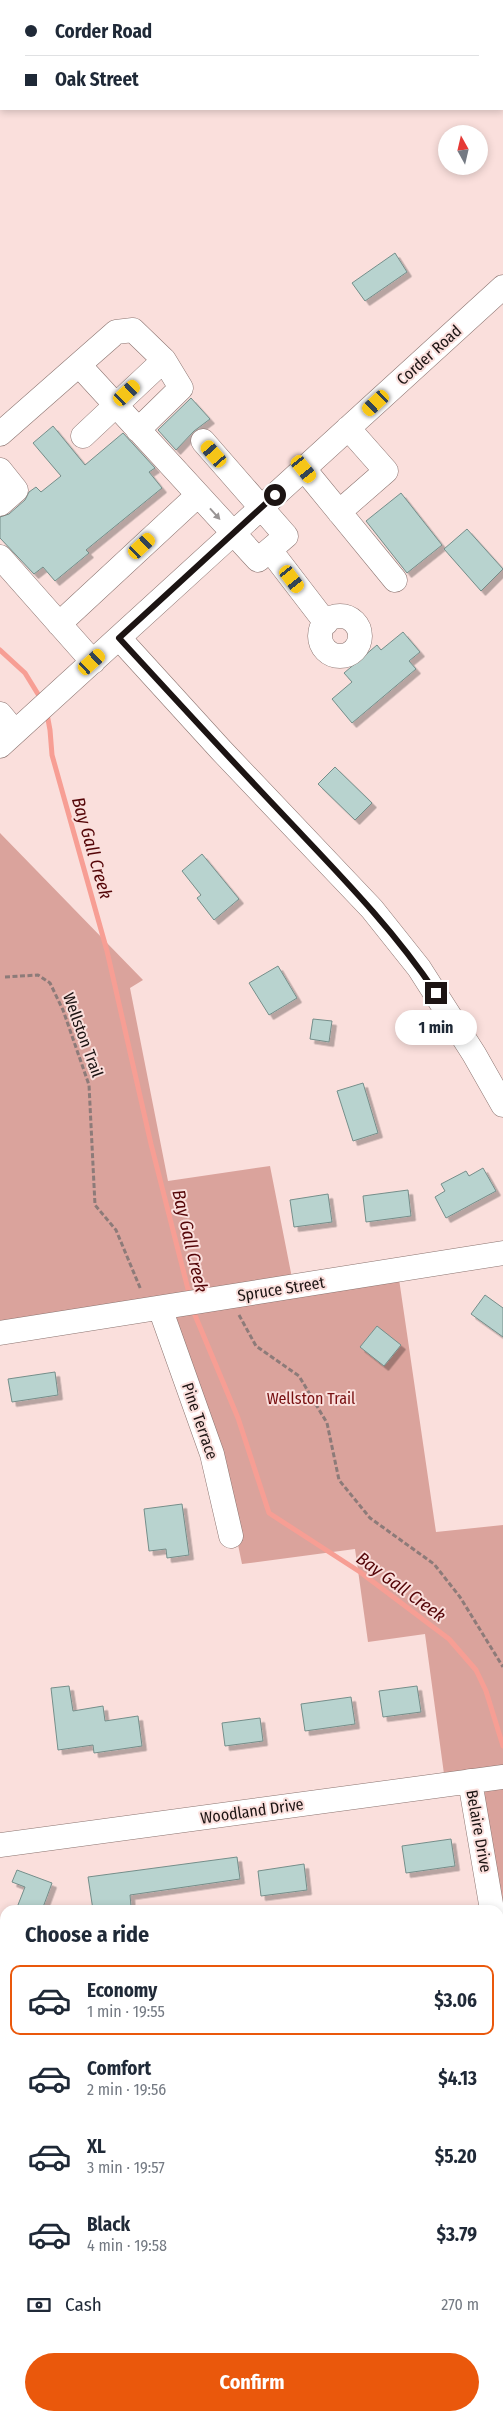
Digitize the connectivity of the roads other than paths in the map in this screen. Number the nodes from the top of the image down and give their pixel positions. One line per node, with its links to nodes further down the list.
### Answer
1 (503, 287): 5 (street, Corder Road)
2 (164, 360): 3 (street); 4 (street); 6 (street)
3 (80, 365): 4 (street); 7 (street)
4 (115, 405): 6 (street); 8 (street)
5 (348, 428): 10 (street, Corder Road); 15 (street)
6 (138, 430): 12 (street)
7 (0, 434)
8 (83, 436)
9 (202, 441): 14 (street)
10 (304, 469): 14 (street, Corder Road); 15 (street)
11 (0, 470): 13 (street)
12 (198, 495): 16 (street, one-way to 16); 21 (street)
13 (0, 504)
14 (260, 509): 16 (street, Corder Road); 17 (street)
15 (339, 512): 19 (street)
16 (233, 534): 17 (street); 22 (street, Corder Road)
17 (270, 550): 20 (street)
18 (0, 557): 21 (street)
19 (395, 580)
20 (326, 623)
21 (59, 624): 23 (street)
22 (119, 638): 23 (street, Corder Road); 26 (street)
23 (92, 662): 25 (street, Corder Road)
24 (0, 714): 25 (street)
25 (8, 739)
26 (503, 1106)
27 (503, 1253): 28 (street, Spruce Street)
28 (160, 1308): 29 (street, Spruce Street); 30 (street, Pine Terrace)
29 (0, 1333)
30 (231, 1536)
31 (488, 1779): 32 (street, Woodland Drive); 33 (street, Belaire Drive)
32 (0, 1845)
33 (492, 1905)

